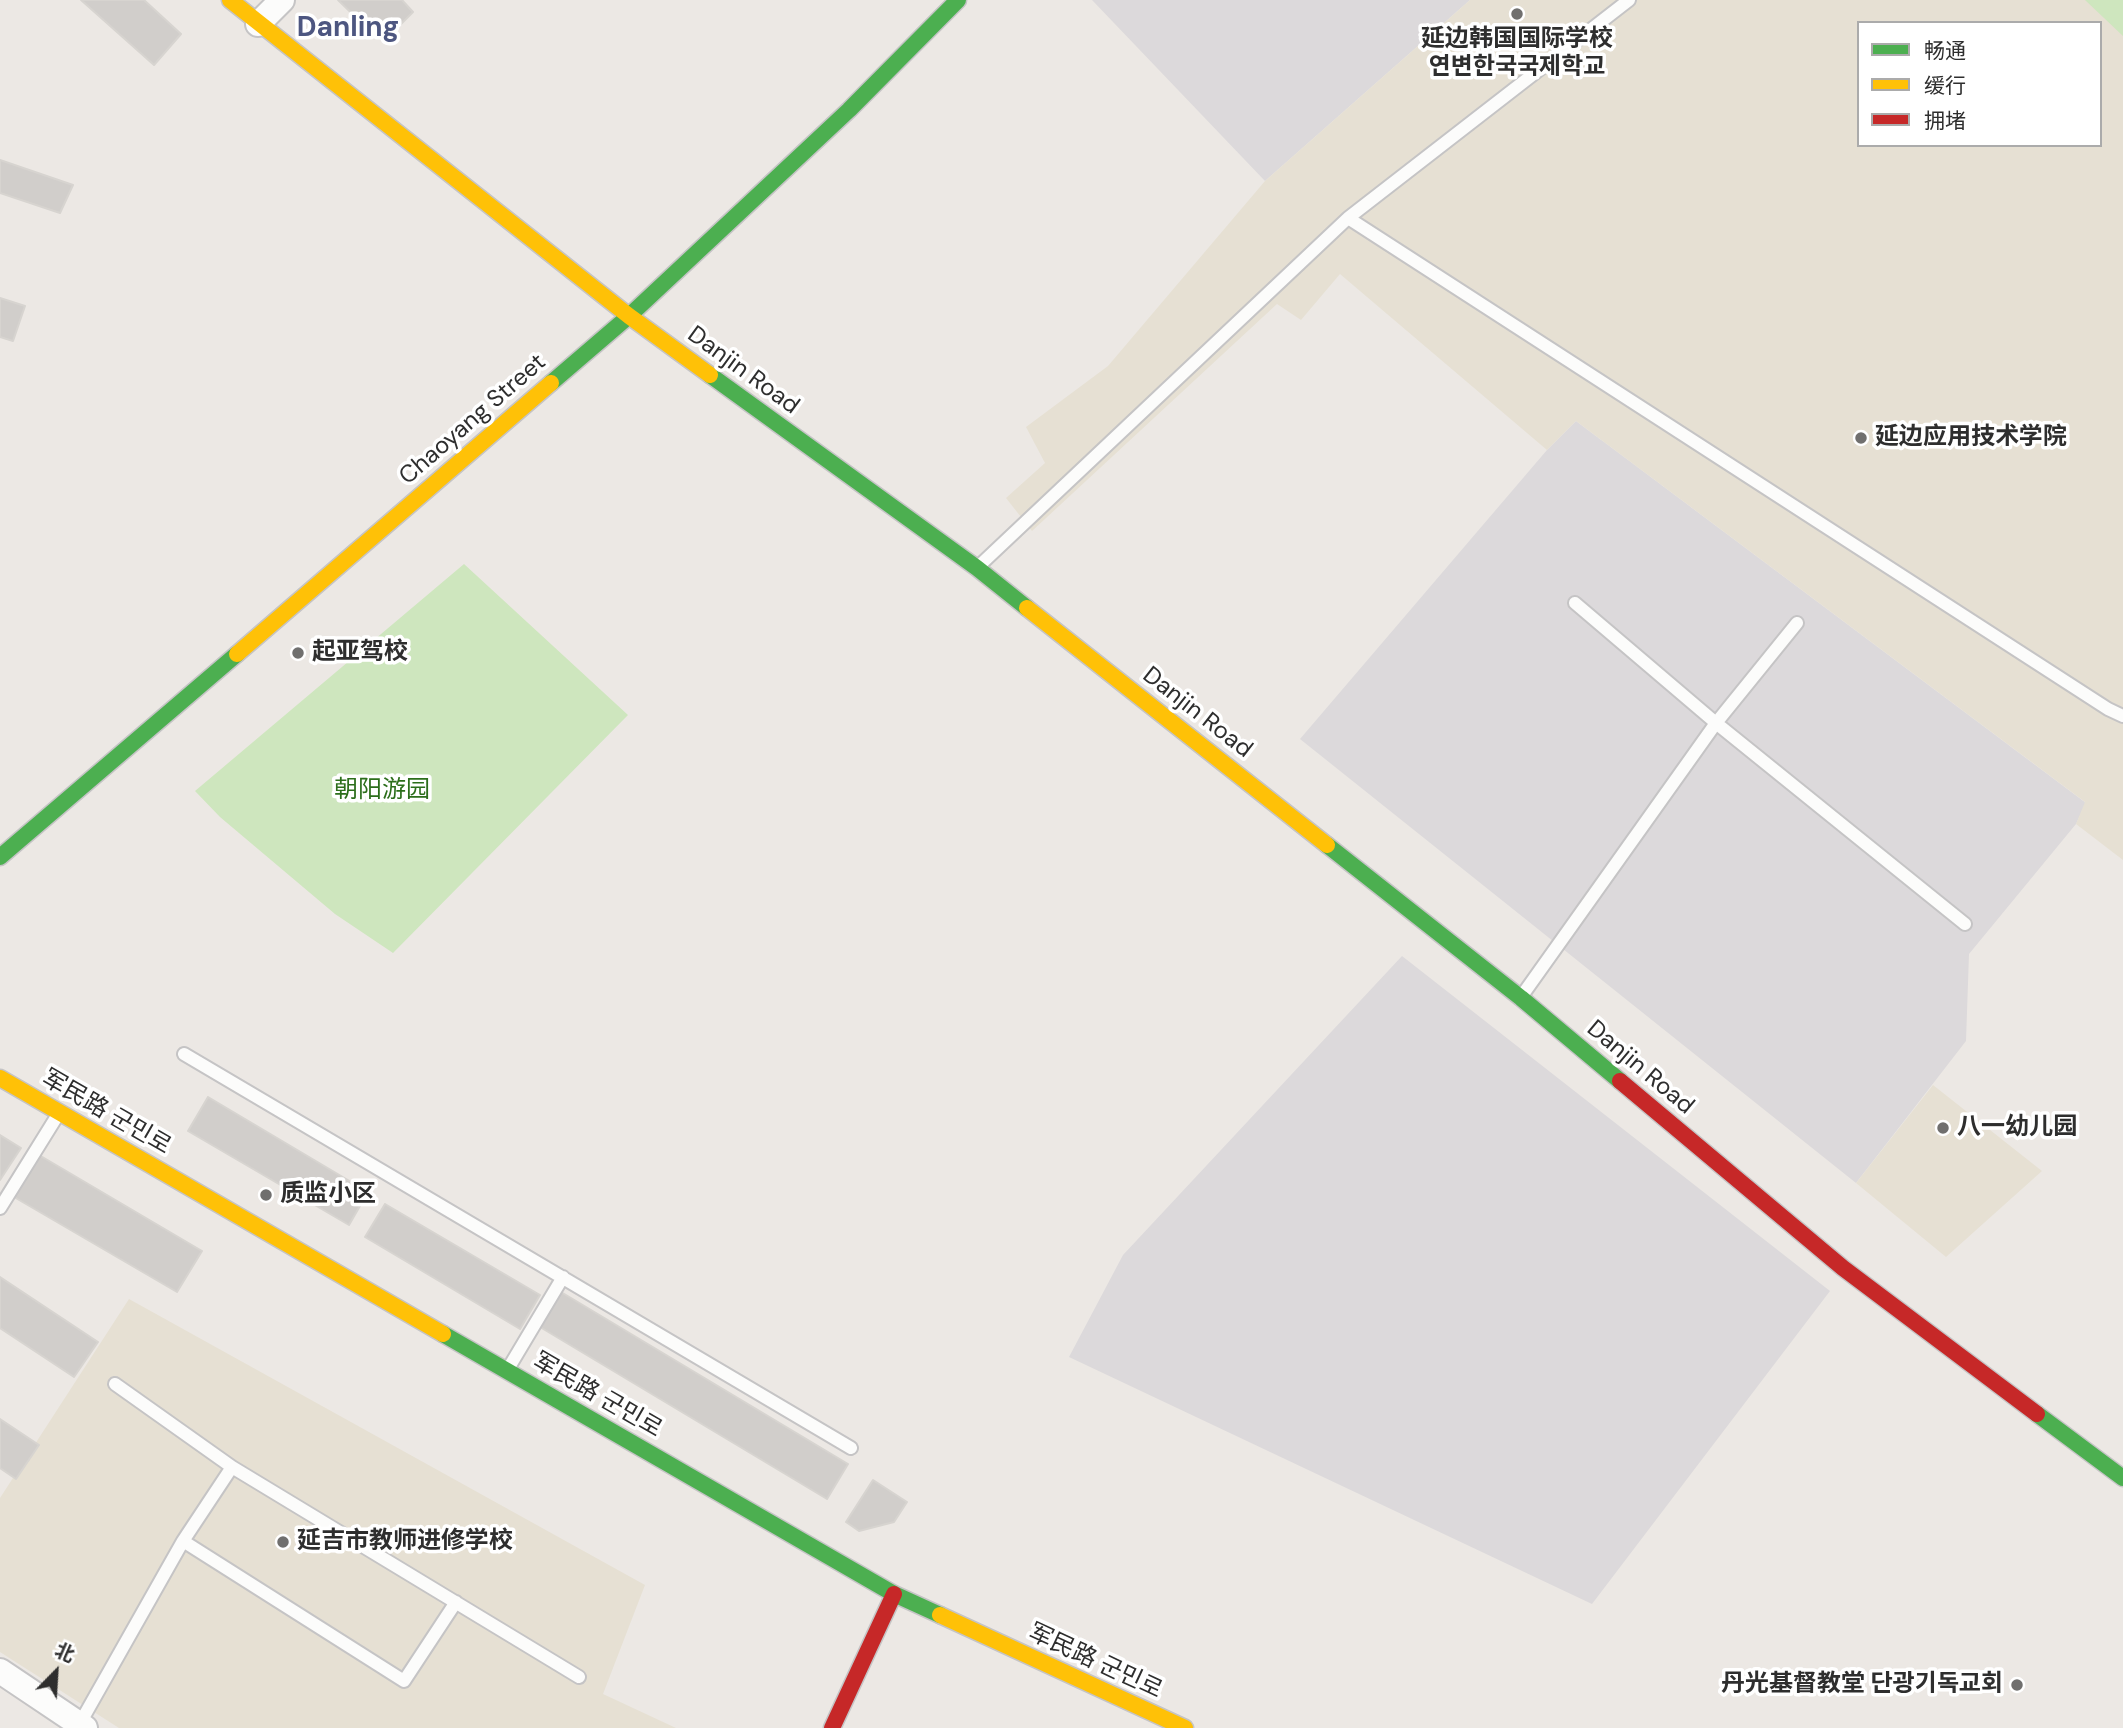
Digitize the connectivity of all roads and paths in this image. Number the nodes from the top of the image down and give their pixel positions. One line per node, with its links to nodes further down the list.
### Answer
1 (230, 0): 5 (street, Danjin Road)
2 (282, 0): 5 (street)
3 (958, 0): 7 (street, Chaoyang Street)
4 (1629, 0): 6 (lane)
5 (258, 24): 7 (street, Danjin Road)
6 (1348, 218): 8 (lane); 11 (lane)
7 (629, 316): 8 (street, Danjin Road); 13 (street, Chaoyang Street)
8 (977, 568): 15 (street, Danjin Road)
9 (1575, 603): 12 (lane)
10 (1797, 623): 12 (lane)
11 (2123, 716)
12 (1716, 723): 14 (lane); 15 (lane)
13 (0, 857)
14 (1965, 924)
15 (1521, 998): 25 (street, Danjin Road)
16 (184, 1054): 20 (lane)
17 (0, 1078): 18 (street, 军民路 군민로)
18 (60, 1112): 19 (lane); 21 (street, 军民路 군민로)
19 (0, 1208)
20 (564, 1277): 21 (lane); 23 (lane)
21 (507, 1371): 27 (street, 军民路 군민로)
22 (115, 1384): 24 (lane)
23 (851, 1448)
24 (232, 1467): 26 (lane); 28 (lane)
25 (2123, 1478)
26 (183, 1541): 28 (lane); 31 (lane)
27 (894, 1594): 32 (street); 33 (street, 军民路 군민로)
28 (456, 1602): 30 (lane)
29 (0, 1671): 31 (street)
30 (579, 1677)
31 (82, 1726)
32 (832, 1728)
33 (1185, 1728)

